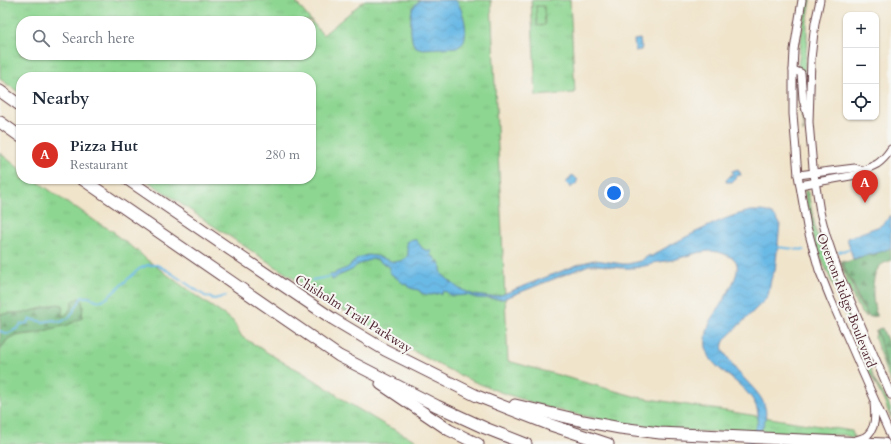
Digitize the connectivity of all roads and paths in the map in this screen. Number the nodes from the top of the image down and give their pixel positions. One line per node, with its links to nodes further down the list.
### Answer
1 (802, 0): 3 (street, Overton Ridge Boulevard)
2 (820, 0): 7 (street, Overton Ridge Boulevard)
3 (793, 70): 7 (street); 12 (street, Overton Ridge Boulevard)
4 (0, 91): 5 (highway)
5 (16, 102)
6 (0, 122): 8 (highway)
7 (809, 122): 11 (street, Overton Ridge Boulevard)
8 (16, 133)
9 (891, 149): 10 (street)
10 (862, 170): 11 (street); 13 (street)
11 (814, 173): 12 (street); 13 (street, Overton Ridge Boulevard)
12 (798, 175): 16 (street, Overton Ridge Boulevard)
13 (815, 182): 16 (street); 18 (street, Overton Ridge Boulevard)
14 (89, 184): 17 (highway)
15 (135, 184): 19 (highway, Chisholm Trail Parkway)
16 (800, 185): 20 (street, Overton Ridge Boulevard)
17 (339, 356): 23 (highway); 24 (highway)
18 (891, 395)
19 (477, 396): 22 (highway); 25 (highway, Chisholm Trail Parkway)
20 (874, 398): 21 (street, Overton Ridge Boulevard); 22 (street)
21 (891, 437)
22 (846, 442): 26 (highway)
23 (478, 444)
24 (526, 444)
25 (608, 444)
26 (884, 444)

